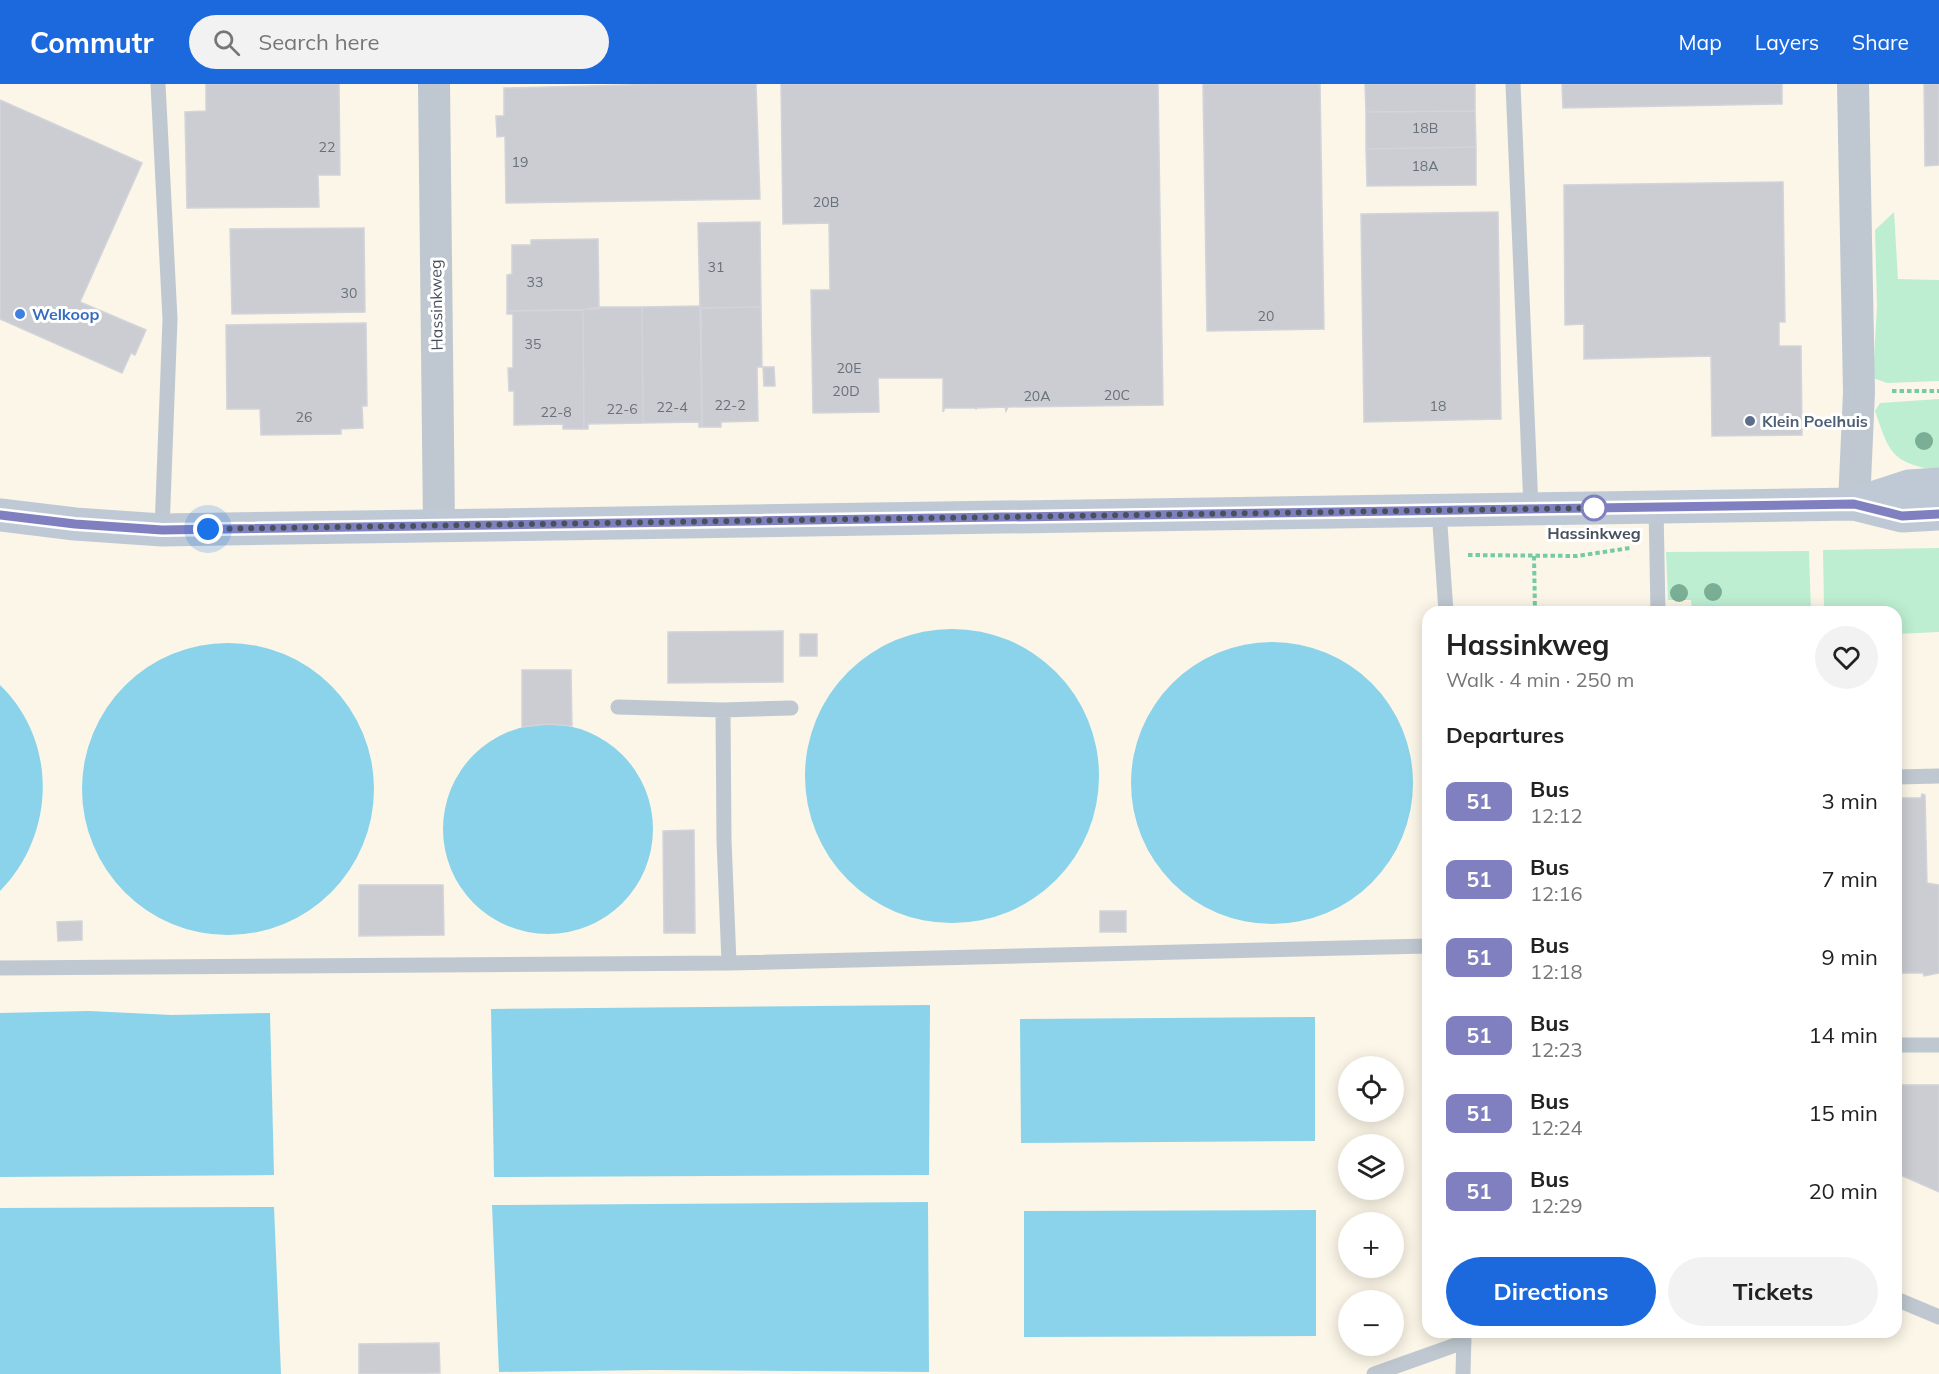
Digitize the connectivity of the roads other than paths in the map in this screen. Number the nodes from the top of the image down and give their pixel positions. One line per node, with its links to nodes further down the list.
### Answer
1 (158, 84): 13 (lane)
2 (434, 84): 12 (street, Hassinkweg)
3 (1513, 84): 8 (lane)
4 (1853, 84): 6 (street)
5 (1939, 484): 6 (street)
6 (1854, 504): 7 (street); 10 (street)
7 (1656, 507): 8 (street); 15 (lane)
8 (1531, 508): 9 (street)
9 (1439, 510): 12 (street); 14 (lane)
10 (1939, 514)
11 (0, 515): 13 (street)
12 (439, 525): 13 (street)
13 (162, 530)
14 (1446, 606)
15 (1658, 606)
16 (618, 707): 18 (lane)
17 (791, 708): 18 (lane)
18 (723, 710): 22 (lane)
19 (1939, 776): 20 (lane)
20 (1902, 777)
21 (1422, 946): 22 (lane)
22 (729, 963): 23 (lane)
23 (0, 968)
24 (1902, 1045): 25 (lane)
25 (1939, 1045)
26 (1902, 1302): 27 (lane)
27 (1939, 1317)
28 (1462, 1338): 30 (lane)
29 (1464, 1338): 31 (lane)
30 (1374, 1374)
31 (1463, 1374)

